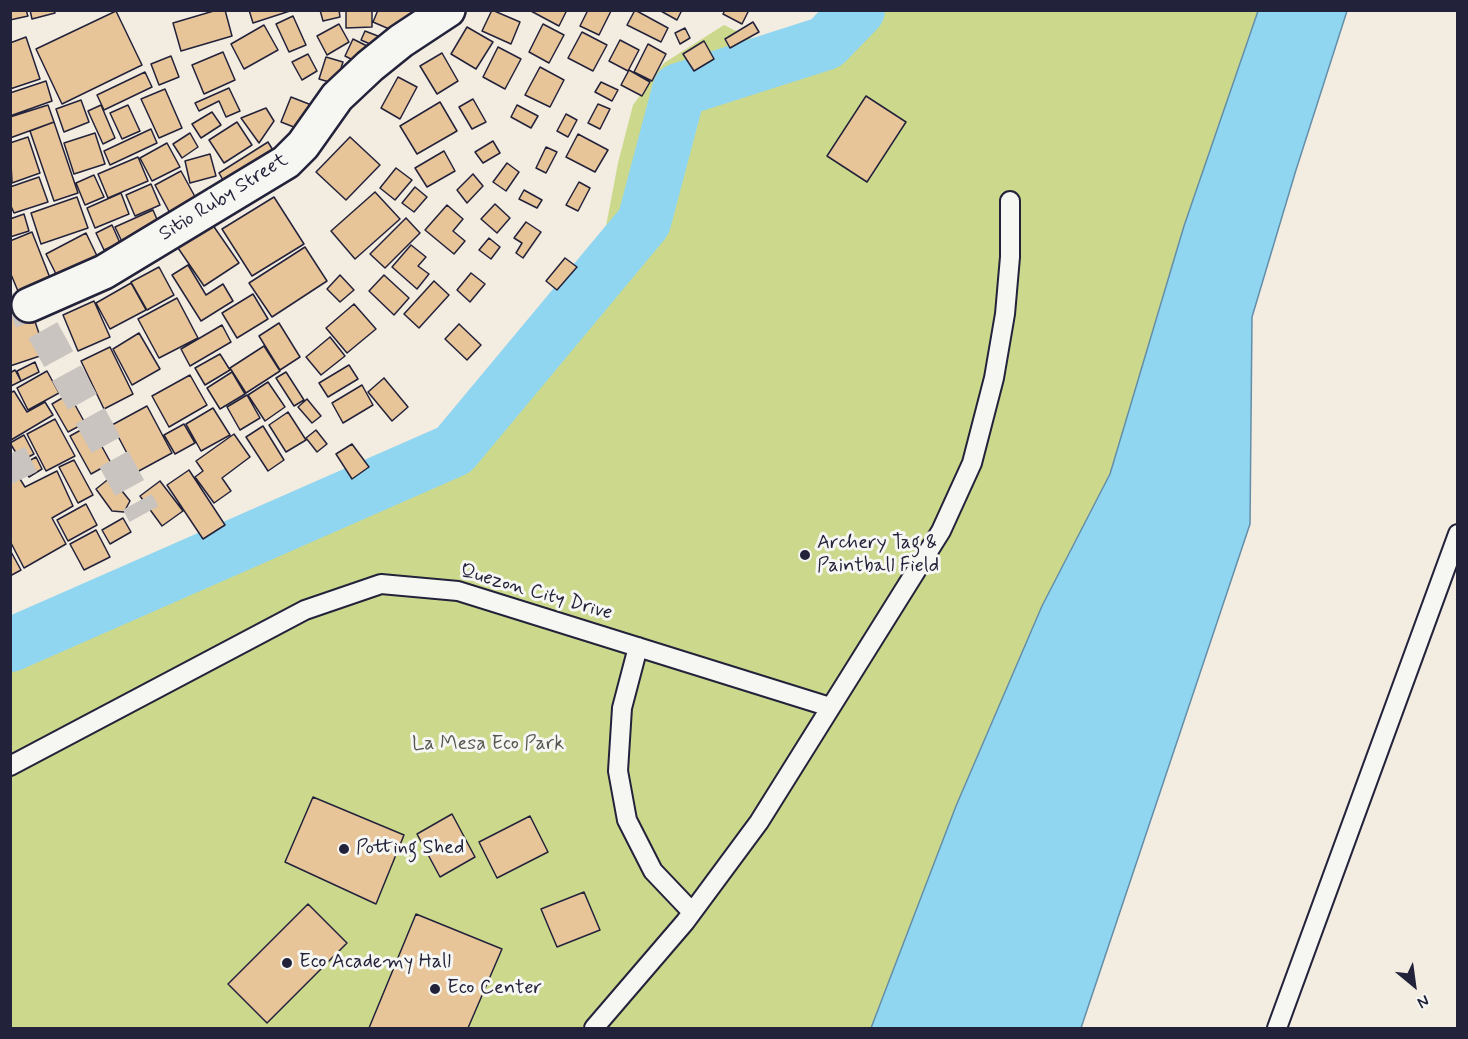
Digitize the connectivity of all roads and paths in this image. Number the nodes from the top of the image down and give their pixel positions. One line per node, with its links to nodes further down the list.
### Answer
1 (448, 10): 3 (street, Sitio Ruby Street)
2 (1010, 201): 6 (lane)
3 (29, 305)
4 (1458, 534): 10 (lane)
5 (638, 647): 6 (lane, Quezon City Drive); 7 (lane, Quezon City Drive); 8 (lane)
6 (830, 707): 8 (lane)
7 (10, 766)
8 (692, 912): 9 (lane)
9 (594, 1029)
10 (1277, 1029)

